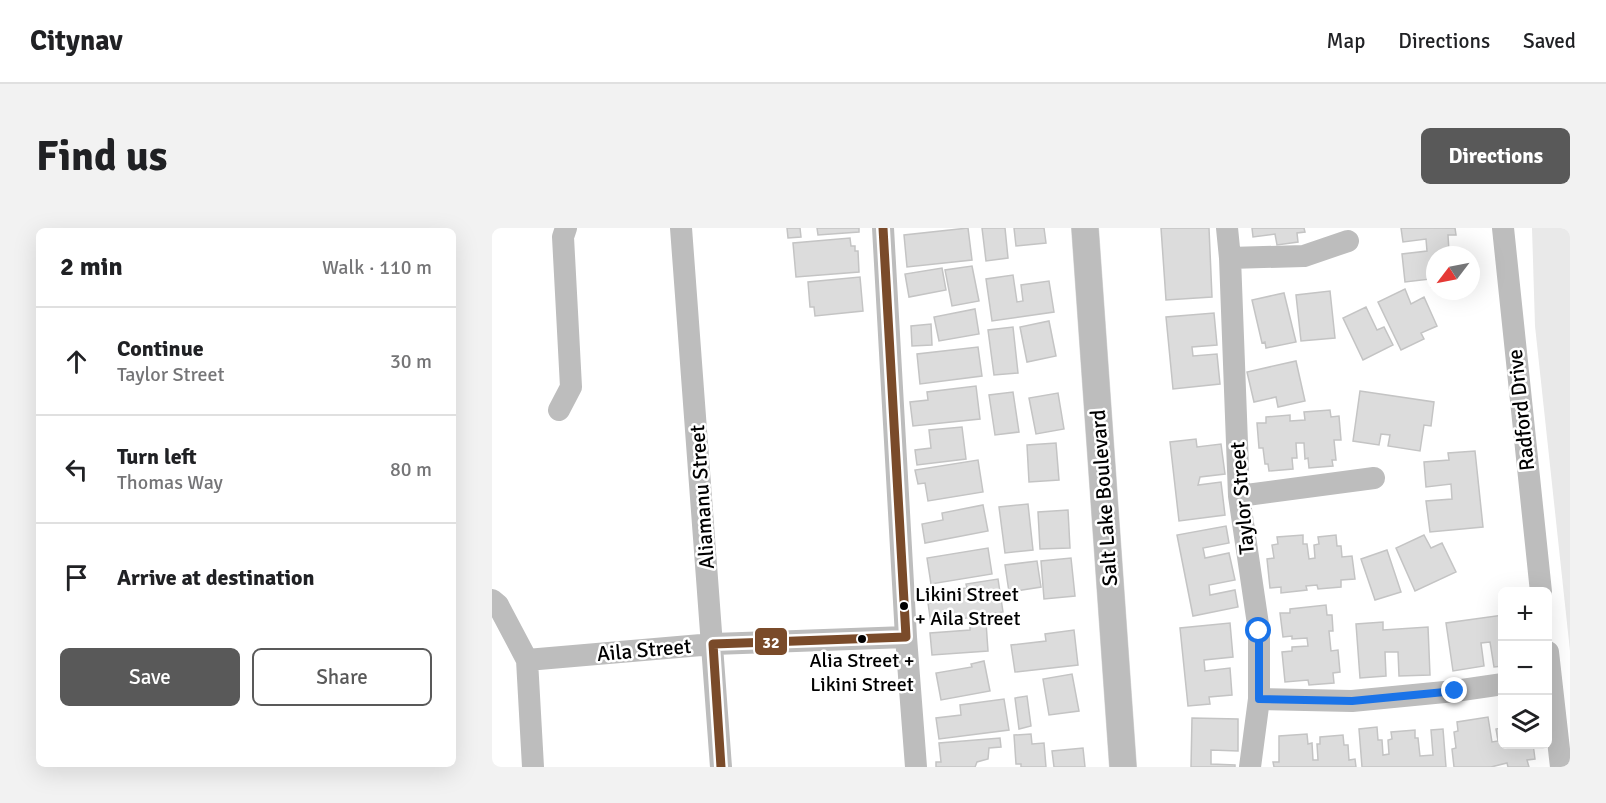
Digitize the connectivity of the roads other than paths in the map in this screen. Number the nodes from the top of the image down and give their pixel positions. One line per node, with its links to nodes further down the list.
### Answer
1 (566, 228): 9 (street)
2 (681, 228): 15 (street, Aliamanu Street)
3 (883, 228): 14 (street)
4 (1085, 228): 23 (main road, Salt Lake Boulevard)
5 (1227, 228): 8 (street, Taylor Street)
6 (1503, 228): 12 (street, Radford Drive)
7 (1348, 241): 8 (street)
8 (1230, 258): 11 (street, Taylor Street)
9 (559, 410)
10 (1374, 478): 11 (street)
11 (1239, 496): 19 (street, Taylor Street)
12 (1541, 587)
13 (492, 600): 16 (street)
14 (906, 637): 15 (street, Aila Street); 22 (street)
15 (713, 644): 16 (street, Aila Street); 21 (street, Aliamanu Street)
16 (526, 660): 20 (street)
17 (1498, 685): 19 (street)
18 (1552, 695): 25 (street)
19 (1259, 699): 24 (street, Taylor Street)
20 (533, 767)
21 (721, 767)
22 (916, 767)
23 (1123, 767)
24 (1250, 767)
25 (1561, 767)

